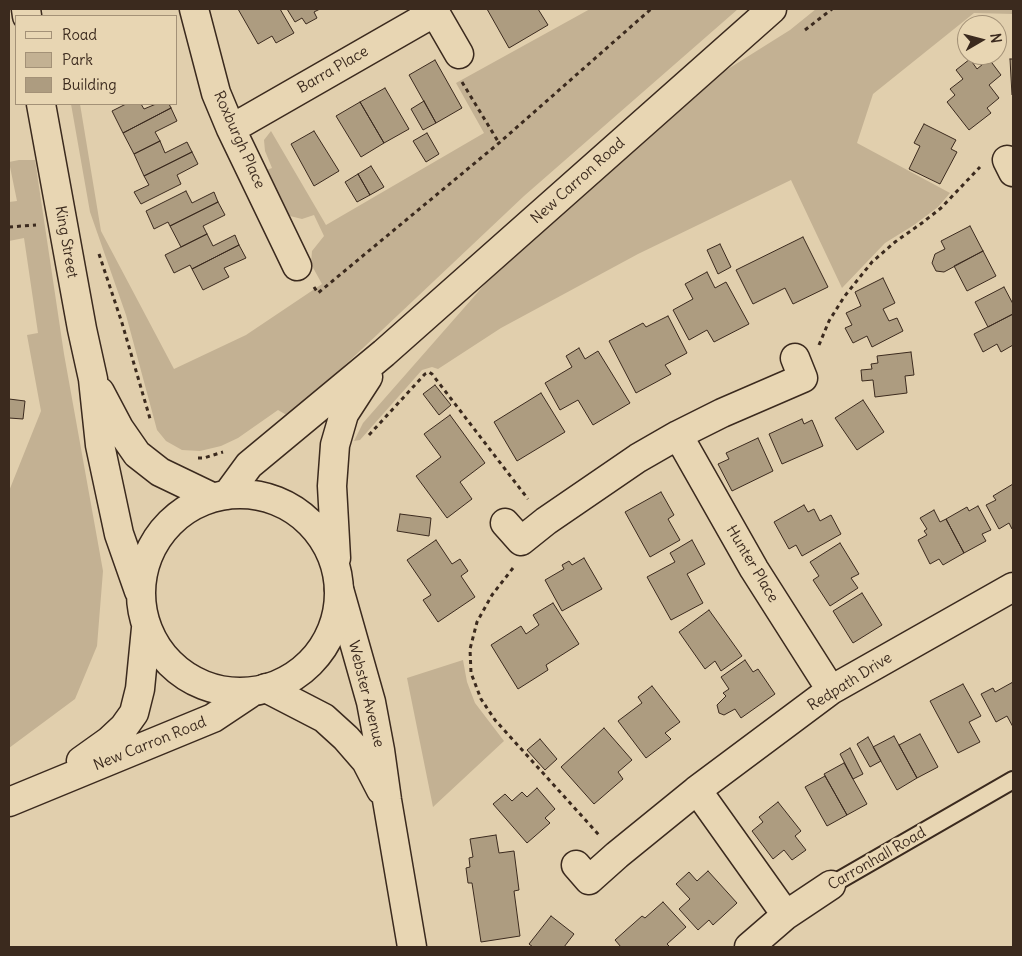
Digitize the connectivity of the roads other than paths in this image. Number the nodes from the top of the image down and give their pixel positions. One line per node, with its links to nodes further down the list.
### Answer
1 (194, 9): 6 (main road, Roxburgh Place)
2 (772, 9): 8 (main road, New Carron Road)
3 (434, 10): 4 (main road, Barra Place); 6 (main road, Barra Place)
4 (459, 54)
5 (41, 105): 10 (main road, King Street)
6 (231, 129): 7 (main road, Roxburgh Place)
7 (297, 266)
8 (384, 353): 12 (main road, New Carron Road); 14 (main road, New Carron Road)
9 (799, 368): 11 (main road)
10 (93, 379): 12 (main road, King Street); 16 (main road, King Street)
11 (678, 435): 13 (main road); 19 (main road, Hunter Place)
12 (220, 496): 14 (main road); 16 (main road)
13 (513, 532)
14 (338, 580): 18 (main road); 23 (main road, Webster Avenue)
15 (1013, 587): 19 (main road, Redpath Drive)
16 (140, 594): 17 (main road)
17 (146, 628): 18 (main road); 21 (main road, New Carron Road)
18 (259, 690): 21 (main road, New Carron Road); 23 (main road, Webster Avenue)
19 (831, 690): 22 (main road, Redpath Drive)
20 (1013, 780): 26 (lane, Carronhall Road)
21 (43, 788): 24 (main road, New Carron Road)
22 (697, 790): 25 (main road, Redpath Drive); 27 (main road)
23 (387, 800): 28 (main road, Webster Avenue)
24 (9, 802)
25 (576, 865)
26 (831, 885): 27 (main road, Carronhall Road)
27 (786, 915): 29 (main road, Carronhall Road)
28 (412, 947)
29 (749, 947)

